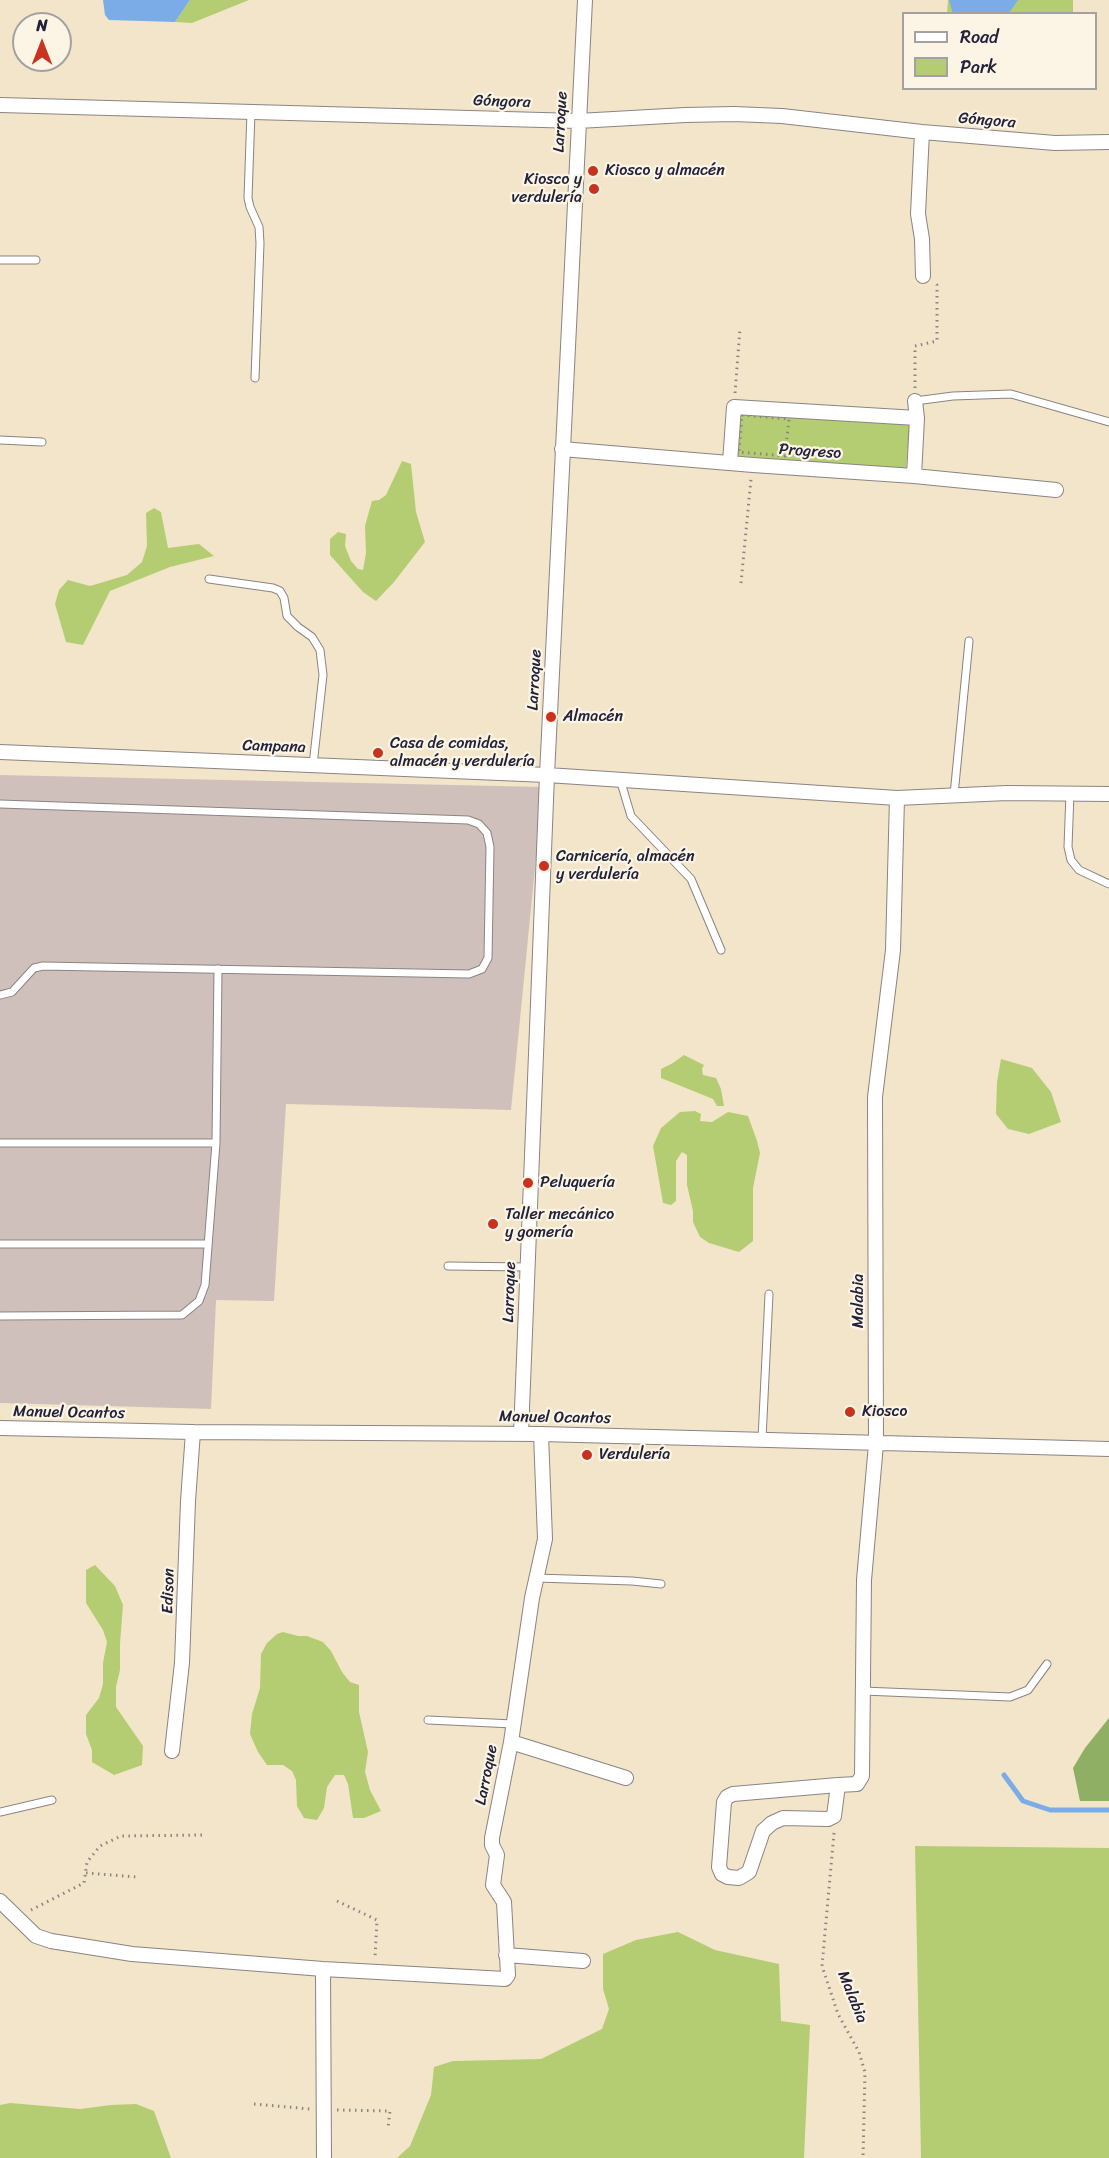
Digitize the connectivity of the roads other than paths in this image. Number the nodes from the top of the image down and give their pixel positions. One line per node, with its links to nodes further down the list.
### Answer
1 (585, 0): 4 (street, Larroque)
2 (0, 105): 3 (street, Góngora)
3 (251, 112): 4 (street, Góngora); 10 (lane)
4 (578, 121): 5 (street, Góngora); 16 (street, Larroque)
5 (922, 132): 6 (street, Góngora); 9 (street)
6 (1109, 142)
7 (0, 260): 8 (lane)
8 (36, 260)
9 (923, 276)
10 (255, 378)
11 (915, 401): 12 (street); 13 (lane)
12 (917, 418): 17 (street); 18 (street)
13 (1109, 422)
14 (0, 440): 15 (lane)
15 (42, 442)
16 (562, 448): 17 (street, Progreso); 24 (street, Larroque)
17 (730, 462): 18 (street, Progreso)
18 (914, 476): 19 (street, Progreso)
19 (1056, 490)
20 (209, 579): 23 (lane)
21 (969, 641): 28 (lane)
22 (0, 752): 23 (street, Campana)
23 (313, 765): 24 (street, Campana)
24 (547, 775): 25 (street, Campana); 40 (street, Larroque)
25 (620, 779): 29 (street, Campana); 32 (lane)
26 (1070, 793): 27 (street, Campana); 28 (street, Campana); 31 (lane)
27 (1109, 794)
28 (954, 795): 29 (street, Campana)
29 (897, 798): 48 (street, Malabia)
30 (0, 804): 33 (lane)
31 (1109, 884)
32 (721, 950)
33 (218, 969): 34 (lane); 36 (lane)
34 (0, 995)
35 (0, 1143): 36 (lane)
36 (216, 1143): 38 (lane)
37 (0, 1244): 38 (lane)
38 (208, 1244): 42 (lane)
39 (448, 1266): 40 (lane)
40 (527, 1267): 45 (street, Larroque)
41 (769, 1294): 47 (lane)
42 (0, 1316)
43 (0, 1428): 44 (street, Manuel Ocantos)
44 (193, 1432): 45 (street, Manuel Ocantos); 57 (street, Edison)
45 (520, 1434): 46 (street, Manuel Ocantos)
46 (541, 1434): 47 (street, Manuel Ocantos); 50 (street, Larroque)
47 (762, 1439): 48 (street, Manuel Ocantos)
48 (876, 1444): 49 (street, Manuel Ocantos); 53 (street, Malabia)
49 (1109, 1449)
50 (536, 1578): 51 (lane); 55 (street, Larroque)
51 (661, 1584)
52 (1047, 1664): 53 (lane)
53 (863, 1691): 59 (street, Malabia)
54 (428, 1720): 55 (lane)
55 (513, 1724): 56 (street, Larroque)
56 (511, 1742): 58 (street); 63 (street, Larroque)
57 (172, 1751)
58 (626, 1778)
59 (838, 1785): 59 (street, Malabia)
60 (52, 1800): 61 (lane)
61 (0, 1812)
62 (0, 1901): 65 (street)
63 (506, 1955): 64 (street); 65 (street, Larroque)
64 (583, 1961)
65 (323, 1970): 66 (street)
66 (324, 2158)

